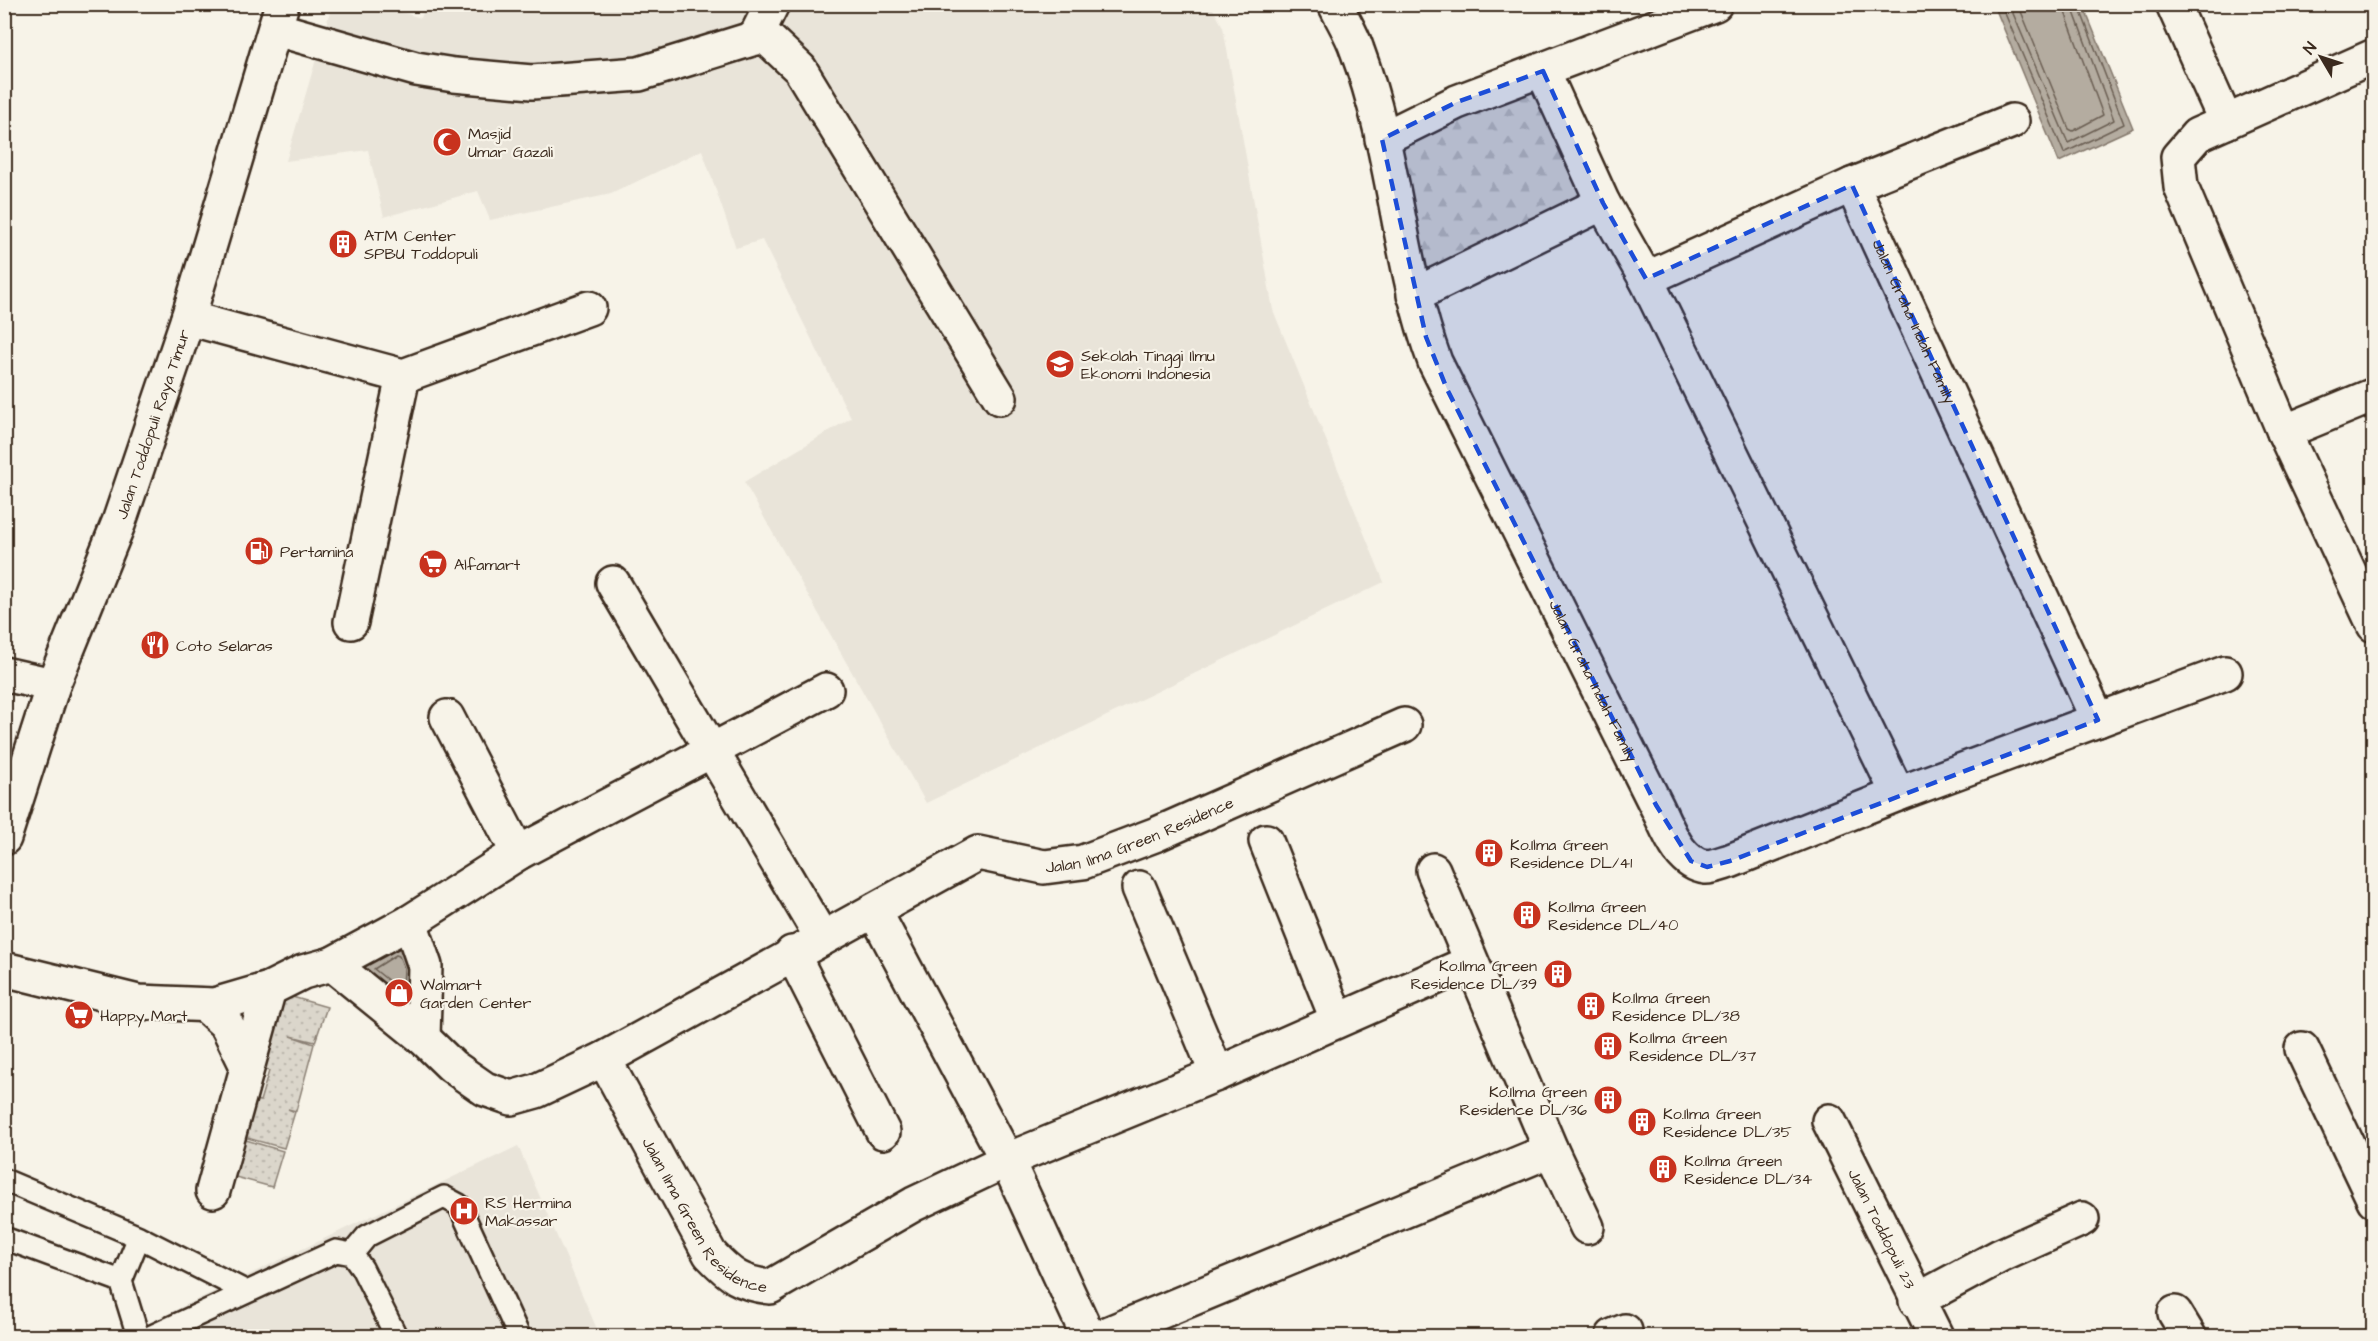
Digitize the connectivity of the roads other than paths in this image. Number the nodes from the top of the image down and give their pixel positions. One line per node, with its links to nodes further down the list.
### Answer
1 (772, 4): 6 (street)
2 (1335, 4): 11 (street, Jalan Graha Indah Family)
3 (1714, 4): 8 (street)
4 (2174, 4): 10 (street)
5 (279, 17): 6 (street); 17 (street, Jalan Toddopuli Raya Timur)
6 (754, 38): 20 (street)
7 (2373, 56): 10 (street)
8 (1543, 71): 11 (street); 13 (street)
9 (2012, 121): 12 (street)
10 (2226, 122): 21 (street)
11 (1382, 139): 15 (street, Jalan Graha Indah Family)
12 (1852, 185): 14 (street); 30 (street, Jalan Graha Indah Family)
13 (1603, 203): 14 (street); 15 (street)
14 (1646, 279): 33 (street)
15 (1414, 295): 33 (street, Jalan Graha Indah Family)
16 (589, 308): 18 (street)
17 (188, 318): 18 (street); 27 (street, Jalan Toddopuli Raya Timur)
18 (403, 375): 23 (street)
19 (2373, 395): 21 (street)
20 (1000, 398)
21 (2284, 432): 24 (street)
22 (613, 583): 32 (street)
23 (351, 622)
24 (2373, 624)
25 (2225, 673): 30 (street, Jalan Graha Indah Family)
26 (4, 674): 27 (street)
27 (53, 686): 34 (street, Jalan Toddopuli Raya Timur)
28 (826, 690): 32 (street)
29 (447, 717): 36 (street)
30 (2098, 720): 33 (street, Jalan Graha Indah Family)
31 (1404, 725): 39 (street, Jalan Ilma Green Residence)
32 (713, 750): 36 (street); 41 (street)
33 (1898, 794)
34 (4, 838)
35 (1266, 841): 48 (street)
36 (519, 854): 40 (street)
37 (1433, 870): 43 (street)
38 (1138, 888): 53 (street)
39 (875, 912): 41 (street, Jalan Ilma Green Residence); 57 (street)
40 (410, 922): 44 (street); 49 (street)
41 (822, 938): 42 (street, Jalan Ilma Green Residence)
42 (792, 952): 51 (street, Jalan Ilma Green Residence); 55 (street)
43 (1471, 963): 48 (street, Jalan Ilma Green Residence); 56 (street)
44 (332, 964): 46 (street); 49 (street, Jalan Ilma Green Residence)
45 (4, 969): 47 (street)
46 (269, 989): 47 (street); 52 (street)
47 (206, 1005): 52 (street)
48 (1337, 1019): 53 (street, Jalan Ilma Green Residence)
49 (423, 1038): 51 (street, Jalan Ilma Green Residence)
50 (2302, 1049): 60 (street)
51 (604, 1059): 57 (street, Jalan Ilma Green Residence)
52 (247, 1066): 59 (street)
53 (1217, 1074): 57 (street, Jalan Ilma Green Residence)
54 (1829, 1121): 68 (street, Jalan Toddopuli 23)
55 (883, 1132)
56 (1551, 1150): 62 (street); 74 (street)
57 (1007, 1160): 73 (street)
58 (4, 1180): 63 (lane)
59 (213, 1191)
60 (2373, 1200)
61 (2082, 1219): 68 (street)
62 (1587, 1227)
63 (139, 1237): 66 (lane); 67 (lane)
64 (4, 1238): 66 (lane)
65 (352, 1254): 67 (lane); 71 (lane); 72 (lane)
66 (121, 1281): 69 (lane)
67 (247, 1292): 70 (lane)
68 (1916, 1301): 75 (street, Jalan Toddopuli 23)
69 (138, 1336)
70 (152, 1336)
71 (396, 1336)
72 (519, 1336)
73 (1088, 1336)
74 (1102, 1336)
75 (1936, 1336)

